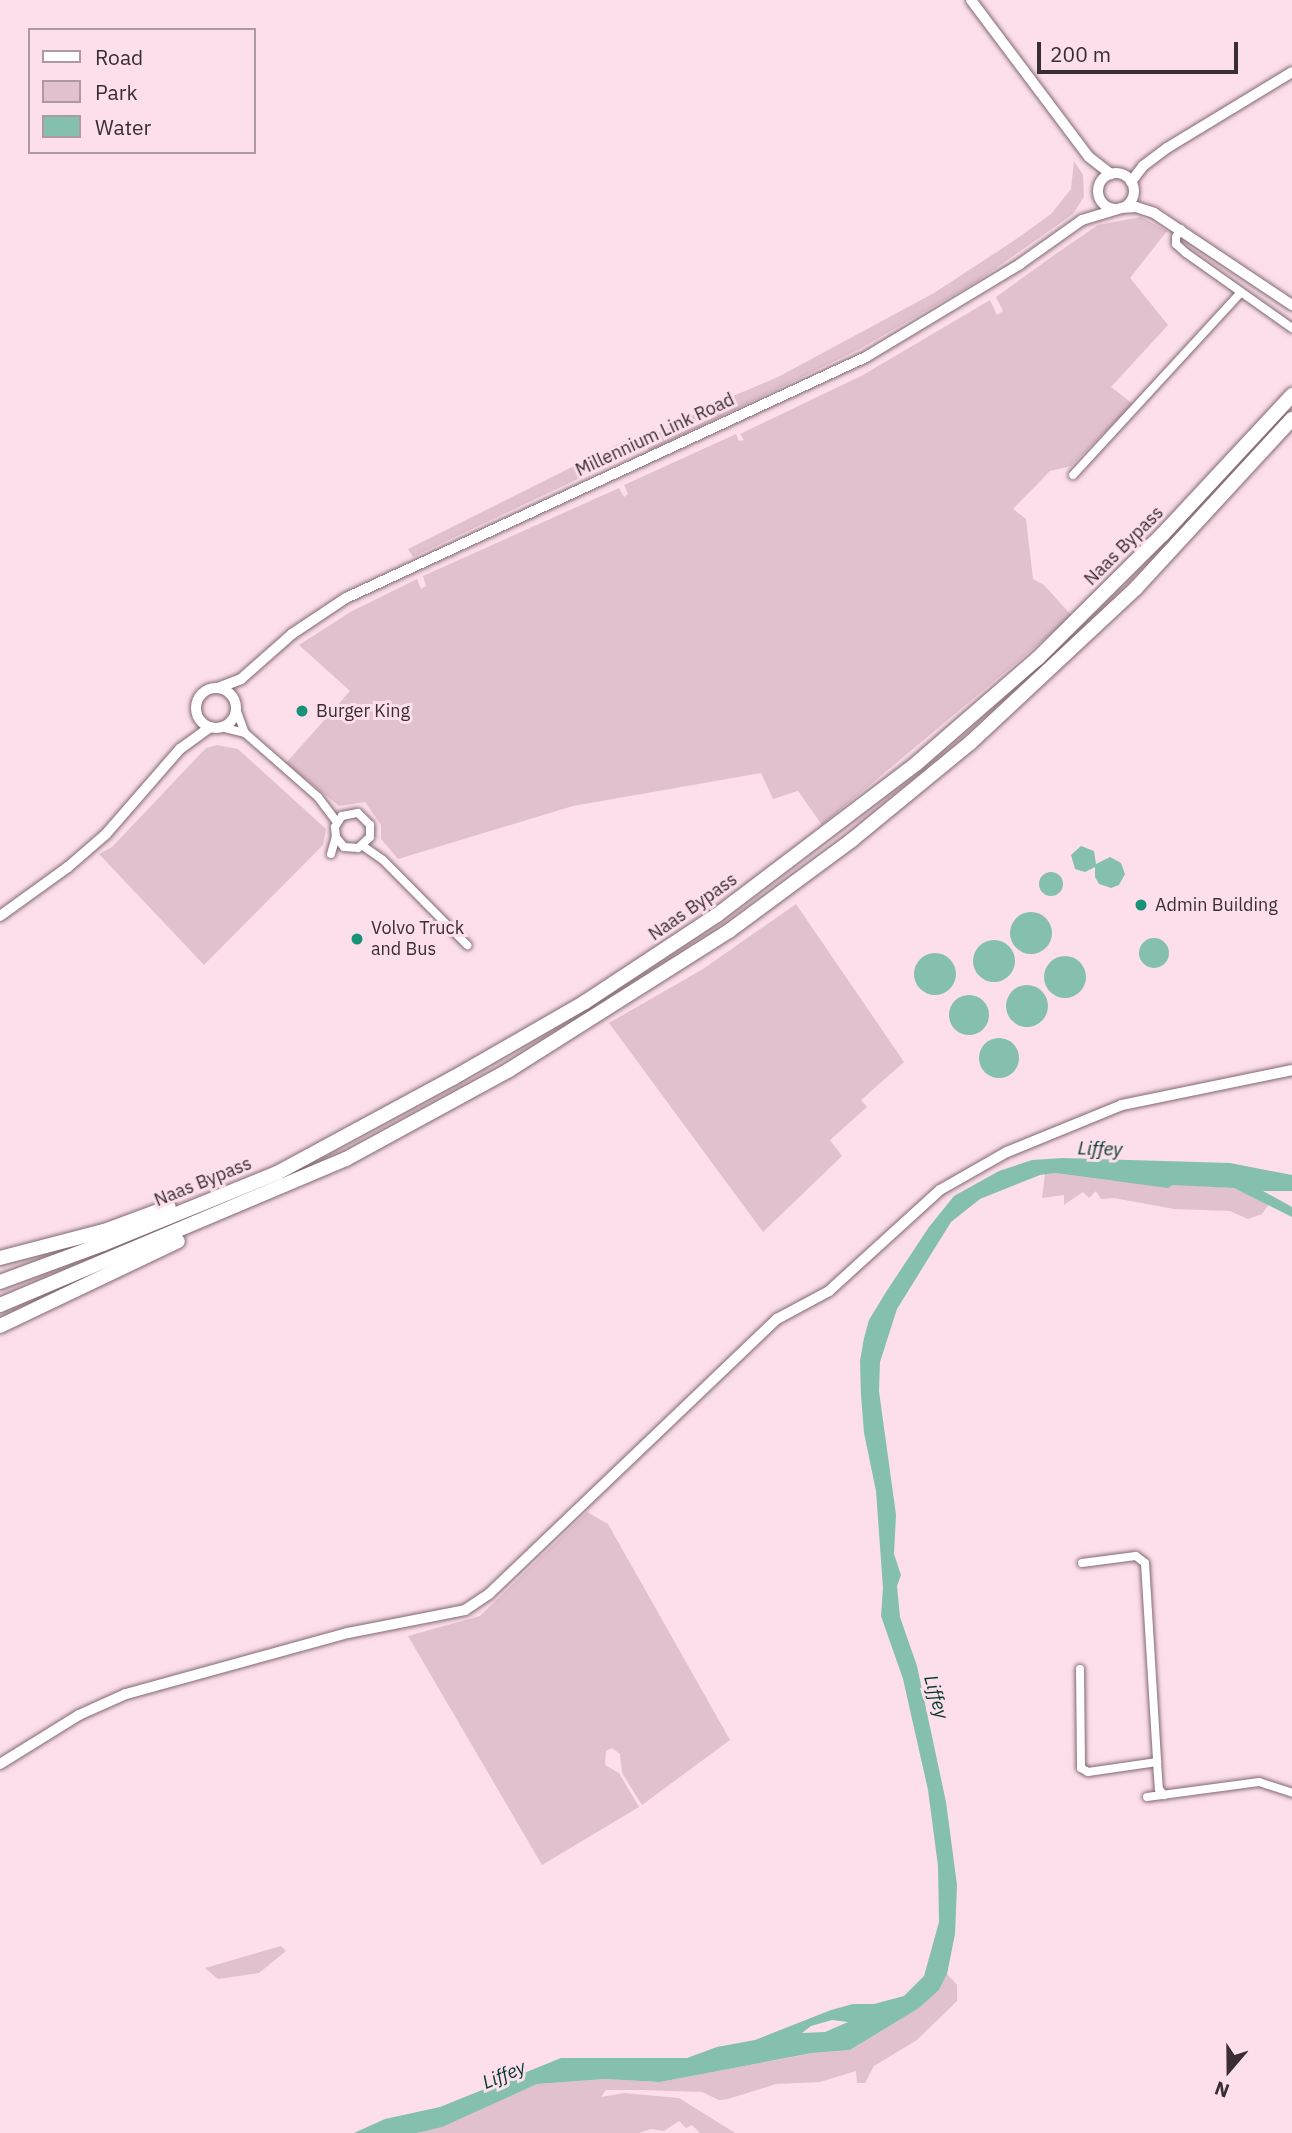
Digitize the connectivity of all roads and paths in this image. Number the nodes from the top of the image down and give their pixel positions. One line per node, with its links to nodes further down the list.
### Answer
1 (971, 0): 3 (main road)
2 (1292, 72): 4 (main road)
3 (1089, 157): 5 (main road); 7 (main road)
4 (1143, 166): 5 (main road); 6 (main road)
5 (1114, 174): 6 (main road); 7 (main road)
6 (1132, 185): 8 (main road); 9 (main road)
7 (1098, 192): 8 (main road); 10 (main road, Millennium Link Road)
8 (1119, 209): 9 (main road); 10 (main road, Millennium Link Road)
9 (1154, 213): 11 (main road)
10 (1082, 220): 18 (main road, Millennium Link Road)
11 (1181, 229): 12 (street); 13 (main road)
12 (1241, 292): 14 (street); 17 (street)
13 (1292, 305)
14 (1292, 328)
15 (1292, 395): 36 (highway, Naas Bypass)
16 (1292, 419): 37 (highway, Naas Bypass)
17 (1073, 475)
18 (241, 678): 19 (main road, Millennium Link Road); 20 (main road, Millennium Link Road)
19 (218, 688): 20 (main road); 21 (main road)
20 (234, 703): 22 (main road); 23 (street)
21 (196, 712): 22 (main road); 24 (main road)
22 (216, 727): 23 (street); 24 (main road)
23 (245, 733): 25 (street)
24 (187, 741): 33 (main road)
25 (331, 811): 26 (street); 27 (street)
26 (346, 814): 27 (street); 29 (street)
27 (337, 822): 28 (street)
28 (336, 837): 31 (street); 31 (street)
29 (370, 837): 30 (street); 32 (street)
30 (363, 846): 31 (street); 32 (street)
31 (344, 847)
32 (383, 860): 34 (street)
33 (0, 916)
34 (467, 945)
35 (1292, 1070): 45 (main road)
36 (367, 1122): 38 (highway); 39 (highway, Naas Bypass)
37 (265, 1194): 40 (highway, Naas Bypass); 41 (highway)
38 (0, 1258)
39 (0, 1282)
40 (0, 1305)
41 (0, 1326)
42 (1082, 1563): 44 (street)
43 (1080, 1669): 44 (street)
44 (1157, 1762): 47 (street)
45 (0, 1764)
46 (1292, 1793): 47 (street)
47 (1164, 1794): 48 (street)
48 (1147, 1797)

